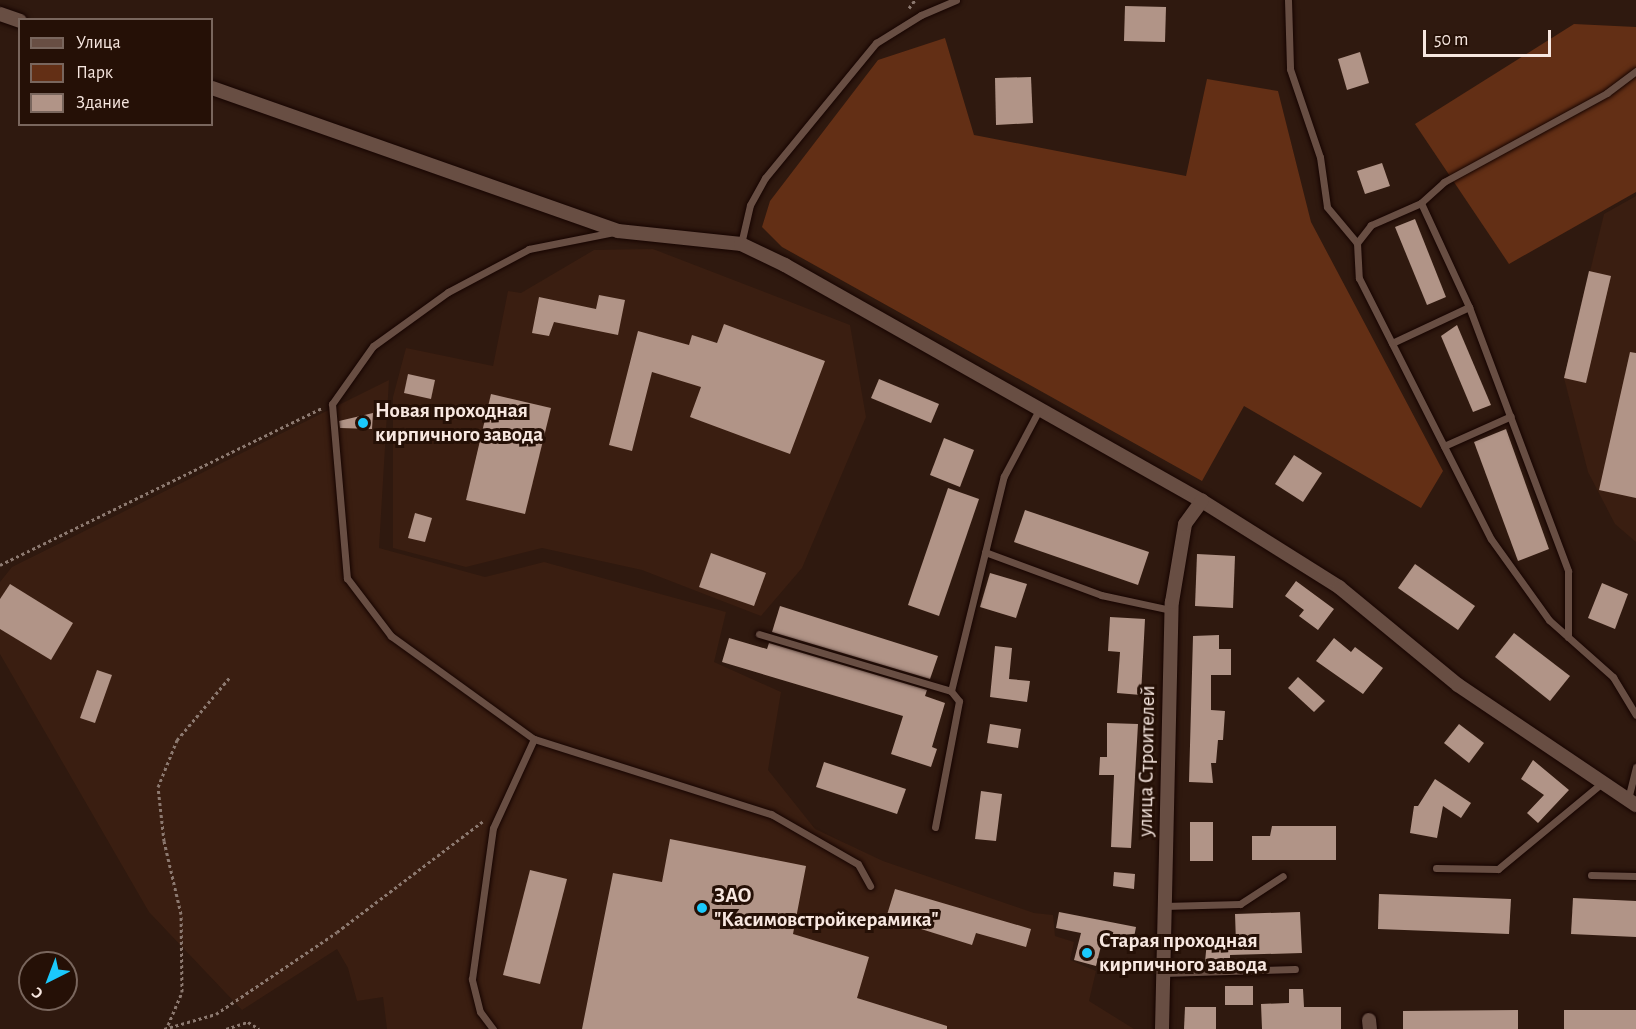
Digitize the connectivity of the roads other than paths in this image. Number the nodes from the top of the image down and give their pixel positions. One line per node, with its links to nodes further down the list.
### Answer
1 (956, 0): 10 (lane)
2 (1288, 0): 9 (lane)
3 (0, 14): 4 (street)
4 (18, 20)
5 (1636, 71): 7 (lane)
6 (213, 88): 8 (street)
7 (1420, 203): 9 (lane); 11 (lane)
8 (618, 231): 10 (street); 23 (lane)
9 (1357, 243): 12 (lane)
10 (741, 244): 13 (street)
11 (1469, 307): 12 (lane); 14 (lane)
12 (1392, 343): 15 (lane)
13 (1040, 408): 16 (street); 17 (lane)
14 (1511, 416): 15 (lane); 20 (lane)
15 (1444, 446): 20 (lane)
16 (1202, 501): 18 (street, улица Строителей); 25 (street)
17 (985, 552): 18 (lane); 21 (lane)
18 (1171, 610): 33 (street, улица Строителей)
19 (759, 634): 21 (lane)
20 (1568, 637): 22 (lane)
21 (951, 691): 27 (lane)
22 (1636, 715)
23 (534, 739): 32 (lane); 36 (lane)
24 (1636, 767): 26 (lane)
25 (1603, 782): 26 (street); 28 (lane)
26 (1632, 802)
27 (935, 827)
28 (1436, 868)
29 (1591, 875): 31 (lane)
30 (1283, 876): 33 (lane)
31 (1636, 876)
32 (870, 886)
33 (1164, 906): 35 (street, улица Строителей)
34 (1295, 969): 35 (lane)
35 (1160, 973): 37 (street, улица Строителей)
36 (493, 1029)
37 (1162, 1029)

